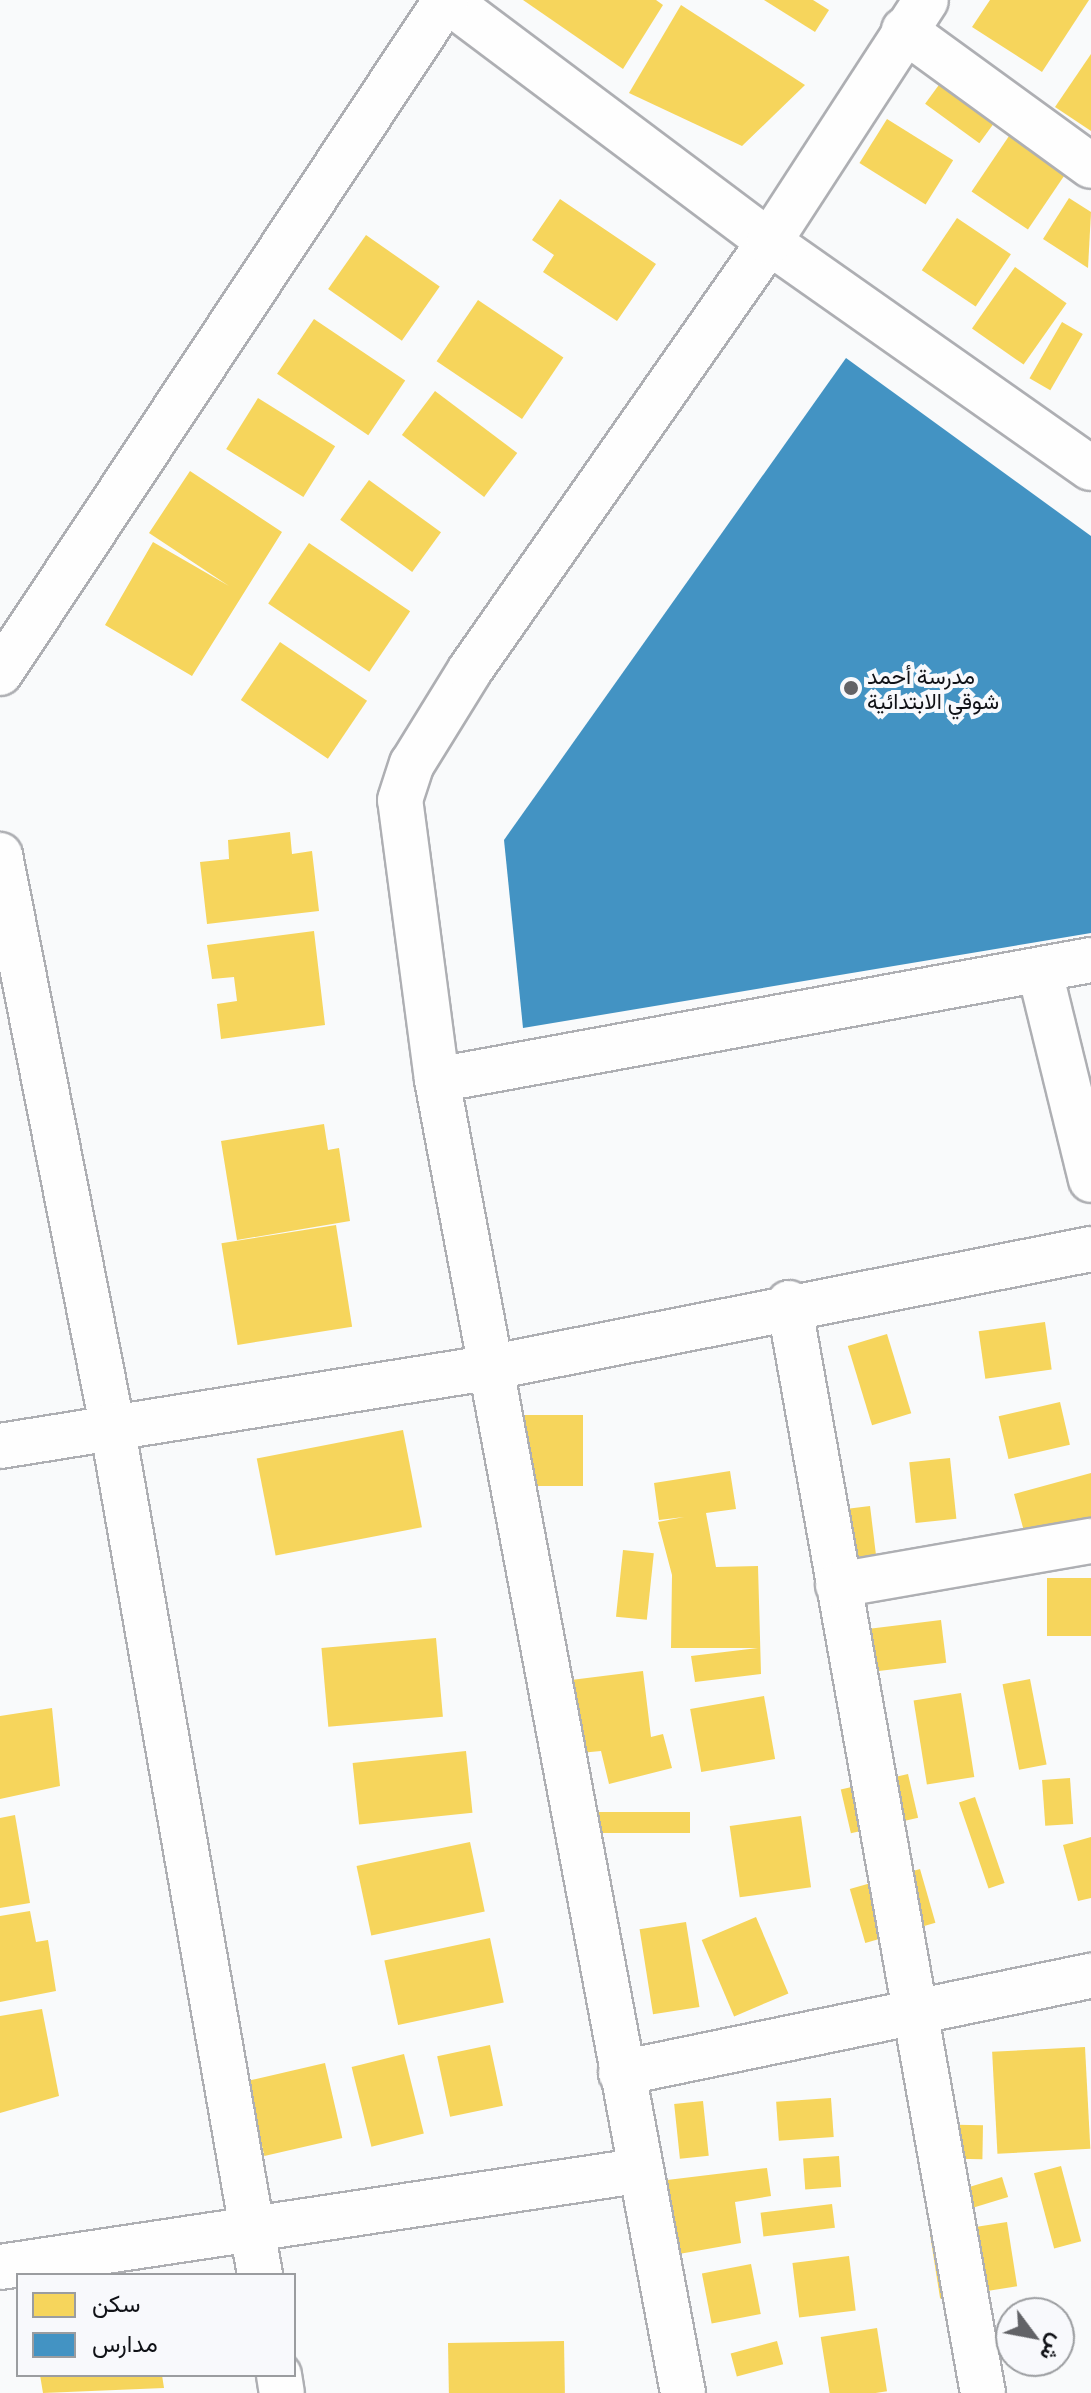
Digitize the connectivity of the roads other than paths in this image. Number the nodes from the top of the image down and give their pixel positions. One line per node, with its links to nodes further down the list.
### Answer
1 (446, 0): 4 (street); 6 (street)
2 (915, 15): 3 (street); 4 (street)
3 (1091, 166)
4 (769, 242): 5 (street); 10 (street)
5 (1091, 468)
6 (0, 673)
7 (0, 855): 15 (street)
8 (1091, 960): 9 (street)
9 (1040, 972): 10 (street); 11 (street)
10 (437, 1080): 14 (street)
11 (1091, 1180)
12 (1091, 1249): 13 (street)
13 (789, 1303): 14 (street); 18 (street)
14 (493, 1367): 15 (street); 21 (street)
15 (112, 1425): 16 (street); 23 (street)
16 (0, 1446)
17 (1091, 1541): 18 (street)
18 (838, 1585): 20 (street)
19 (1091, 1976): 20 (street)
20 (915, 2012): 21 (street); 26 (street)
21 (621, 2073): 22 (street)
22 (637, 2171): 23 (street); 25 (street)
23 (256, 2254): 24 (street)
24 (0, 2267)
25 (683, 2393)
26 (983, 2393)

